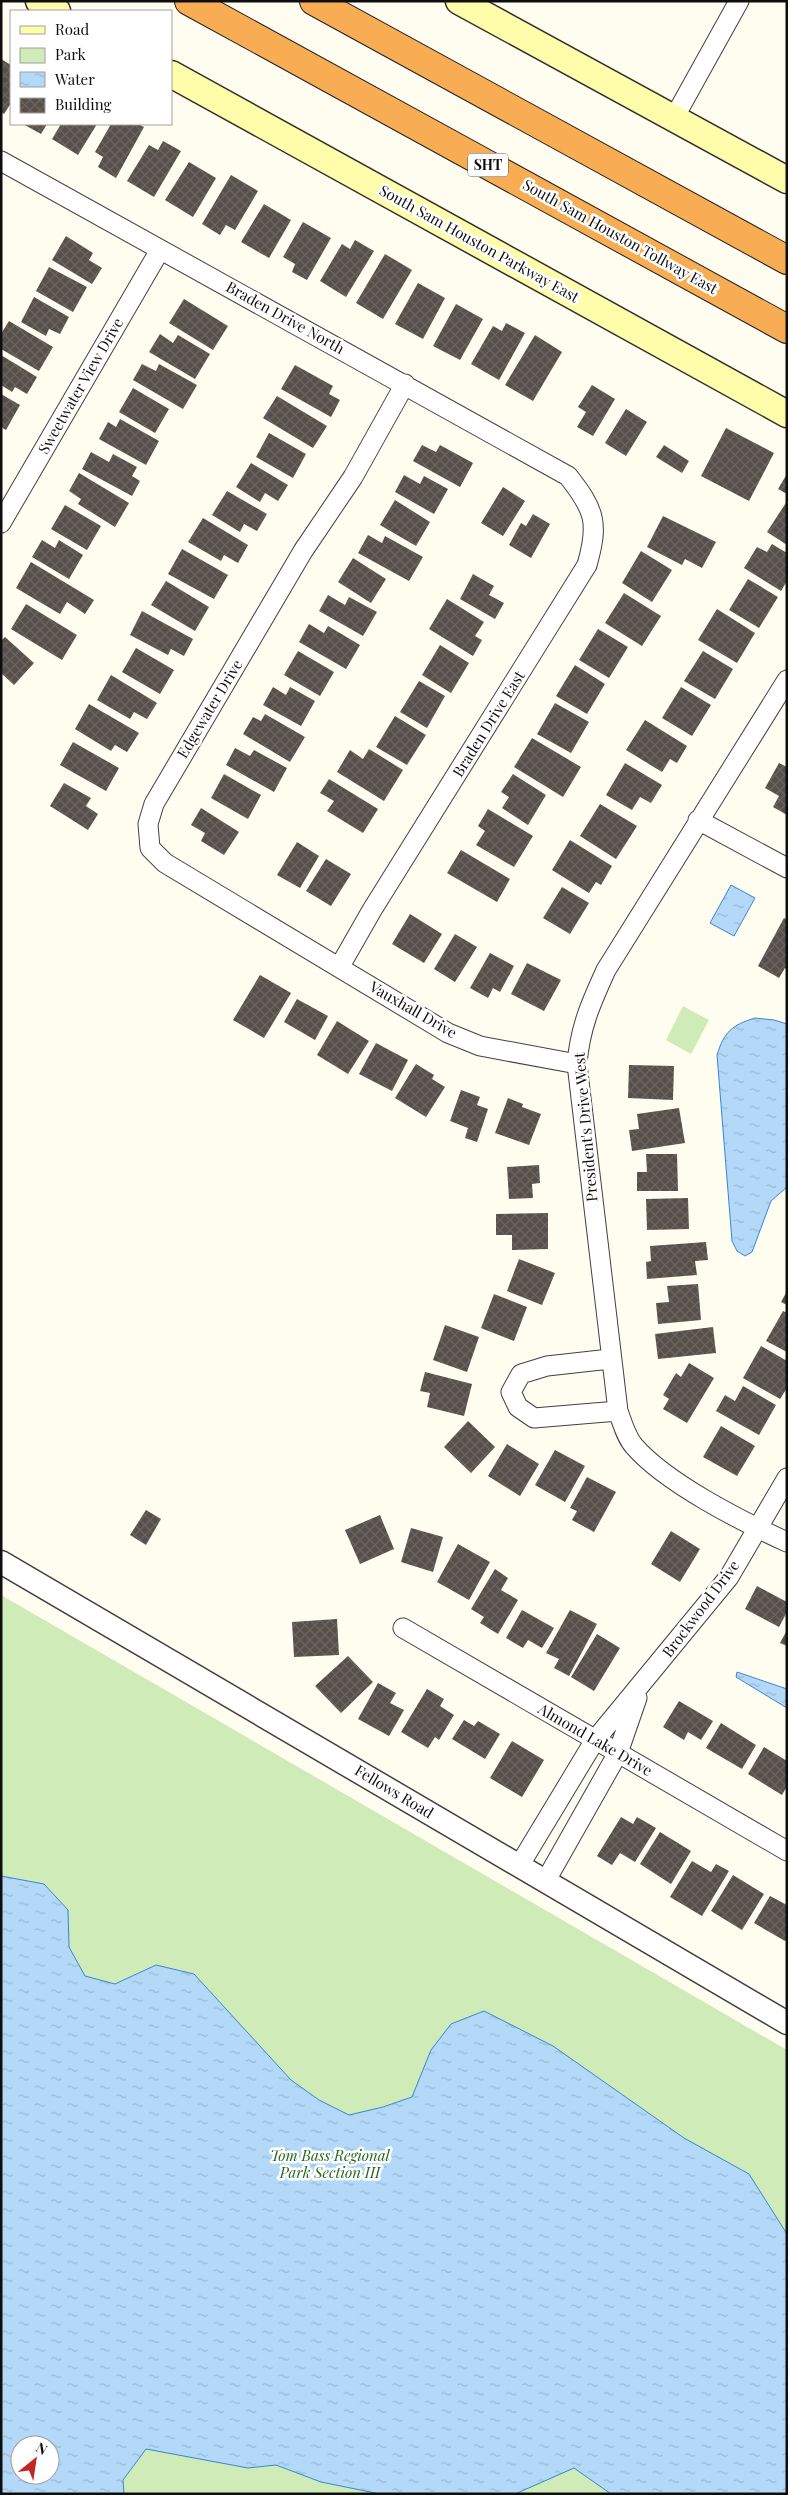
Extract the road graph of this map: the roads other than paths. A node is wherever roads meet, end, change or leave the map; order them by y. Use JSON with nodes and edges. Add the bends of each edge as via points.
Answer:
{"nodes":[{"id":1,"x":39,"y":1,"type":"edge"},
{"id":2,"x":189,"y":1,"type":"edge"},
{"id":3,"x":314,"y":1,"type":"edge"},
{"id":4,"x":459,"y":1,"type":"edge"},
{"id":5,"x":739,"y":1,"type":"edge"},
{"id":6,"x":55,"y":10,"type":"edge"},
{"id":7,"x":172,"y":75,"type":"edge"},
{"id":8,"x":674,"y":118,"type":"junction"},
{"id":9,"x":1,"y":162,"type":"edge"},
{"id":10,"x":787,"y":180,"type":"edge"},
{"id":11,"x":160,"y":250,"type":"junction"},
{"id":12,"x":787,"y":260,"type":"edge"},
{"id":13,"x":787,"y":329,"type":"edge"},
{"id":14,"x":405,"y":384,"type":"junction"},
{"id":15,"x":787,"y":414,"type":"edge"},
{"id":16,"x":568,"y":476,"type":"joint"},
{"id":17,"x":1,"y":523,"type":"edge"},
{"id":18,"x":787,"y":680,"type":"edge"},
{"id":19,"x":698,"y":820,"type":"junction"},
{"id":20,"x":787,"y":868,"type":"edge"},
{"id":21,"x":340,"y":966,"type":"junction"},
{"id":22,"x":577,"y":1064,"type":"junction"},
{"id":23,"x":610,"y":1359,"type":"junction"},
{"id":24,"x":618,"y":1411,"type":"junction"},
{"id":25,"x":787,"y":1478,"type":"edge"},
{"id":26,"x":758,"y":1528,"type":"junction"},
{"id":27,"x":787,"y":1542,"type":"edge"},
{"id":28,"x":1,"y":1562,"type":"edge"},
{"id":29,"x":403,"y":1628,"type":"dead end"},
{"id":30,"x":641,"y":1687,"type":"junction"},
{"id":31,"x":596,"y":1740,"type":"junction"},
{"id":32,"x":618,"y":1753,"type":"junction"},
{"id":33,"x":787,"y":1851,"type":"edge"},
{"id":34,"x":519,"y":1866,"type":"junction"},
{"id":35,"x":545,"y":1882,"type":"junction"},
{"id":36,"x":787,"y":2023,"type":"edge"}],
"edges":[{"from":1,"to":6,"type":"main road"},
{"from":2,"to":13,"type":"highway","name":"South Sam Houston Tollway East","number":"SHT"},
{"from":3,"to":12,"type":"highway"},
{"from":4,"to":8,"type":"main road"},
{"from":5,"to":8,"type":"street"},
{"from":7,"to":15,"type":"main road","name":"South Sam Houston Parkway East"},
{"from":8,"to":10,"type":"main road"},
{"from":9,"to":11,"type":"street","name":"Braden Drive North"},
{"from":11,"to":14,"type":"street","name":"Braden Drive North"},
{"from":11,"to":17,"type":"street","name":"Sweetwater View Drive"},
{"from":14,"to":16,"type":"street","name":"Braden Drive North"},
{"from":14,"to":21,"type":"street","name":"Edgewater Drive","via":[[353,477],[303,551],[154,804],[148,824],[150,848],[165,863]]},
{"from":16,"to":21,"type":"street","name":"Braden Drive East","via":[[593,515],[595,540],[588,566]]},
{"from":18,"to":19,"type":"street","name":"President's Drive West"},
{"from":19,"to":20,"type":"street"},
{"from":19,"to":22,"type":"street","name":"President's Drive West","via":[[606,970],[585,1014]]},
{"from":21,"to":22,"type":"street","name":"Vauxhall Drive","via":[[448,1033],[480,1046]]},
{"from":22,"to":23,"type":"street","name":"President's Drive West"},
{"from":23,"to":24,"type":"street","name":"President's Drive West"},
{"from":23,"to":24,"type":"street","via":[[548,1366],[521,1374],[511,1392],[518,1406],[534,1418]]},
{"from":24,"to":26,"type":"street","name":"President's Drive West","via":[[632,1444],[655,1467]]},
{"from":25,"to":26,"type":"street","name":"Brockwood Drive"},
{"from":26,"to":27,"type":"street","name":"President's Drive West"},
{"from":26,"to":30,"type":"street","name":"Brockwood Drive","via":[[729,1577]]},
{"from":28,"to":34,"type":"street","name":"Fellows Road"},
{"from":29,"to":31,"type":"street","name":"Almond Lake Drive"},
{"from":30,"to":31,"type":"street","name":"Brockwood Drive"},
{"from":30,"to":32,"type":"street","name":"Brockwood Drive"},
{"from":31,"to":32,"type":"street","name":"Almond Lake Drive"},
{"from":31,"to":34,"type":"street","name":"Brockwood Drive"},
{"from":32,"to":33,"type":"street","name":"Almond Lake Drive"},
{"from":32,"to":35,"type":"street","name":"Brockwood Drive"},
{"from":34,"to":35,"type":"street","name":"Fellows Road"},
{"from":35,"to":36,"type":"street","name":"Fellows Road"}]}
